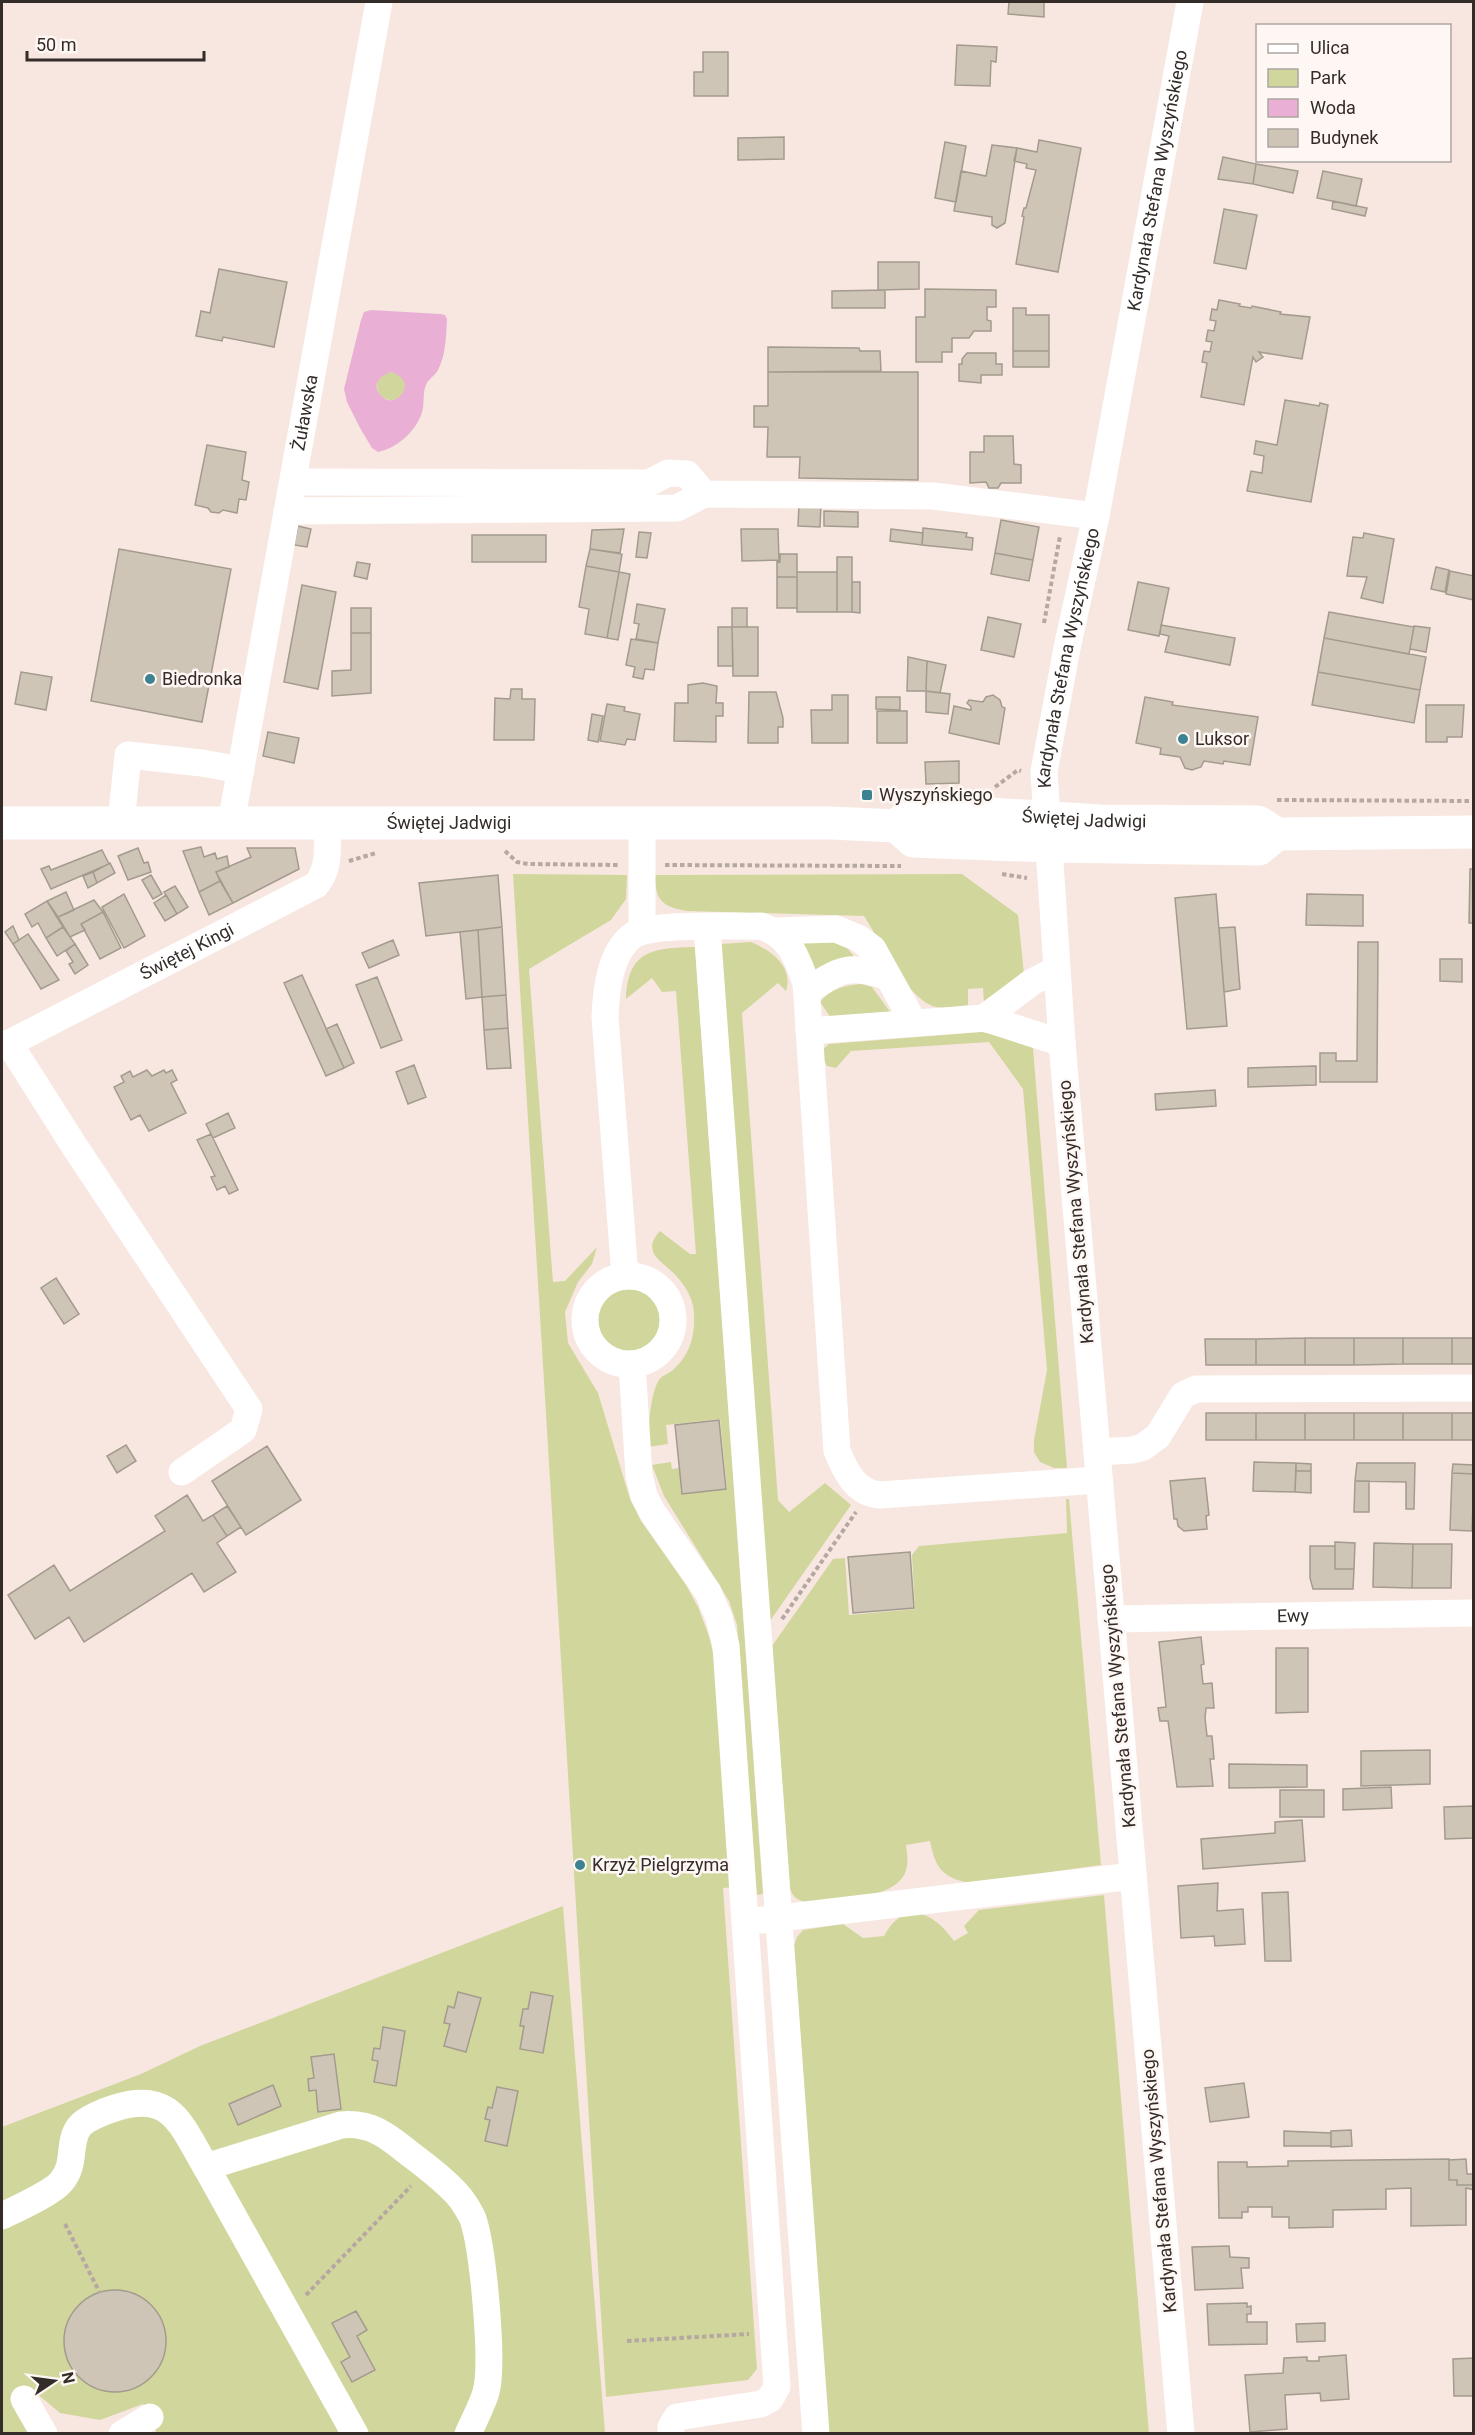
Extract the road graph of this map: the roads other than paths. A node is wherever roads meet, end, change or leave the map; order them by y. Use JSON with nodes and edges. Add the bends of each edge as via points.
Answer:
{"nodes":[{"id":1,"x":379,"y":2,"type":"edge"},
{"id":2,"x":1190,"y":2,"type":"edge"},
{"id":3,"x":292,"y":482,"type":"junction"},
{"id":4,"x":704,"y":494,"type":"junction"},
{"id":5,"x":287,"y":511,"type":"junction"},
{"id":6,"x":1096,"y":516,"type":"junction"},
{"id":7,"x":241,"y":771,"type":"junction"},
{"id":8,"x":2,"y":823,"type":"edge"},
{"id":9,"x":121,"y":823,"type":"junction"},
{"id":10,"x":231,"y":823,"type":"junction"},
{"id":11,"x":327,"y":823,"type":"junction"},
{"id":12,"x":642,"y":824,"type":"junction"},
{"id":13,"x":1047,"y":831,"type":"junction"},
{"id":14,"x":1473,"y":832,"type":"edge"},
{"id":15,"x":707,"y":927,"type":"junction"},
{"id":16,"x":642,"y":931,"type":"junction"},
{"id":17,"x":774,"y":931,"type":"junction"},
{"id":18,"x":1056,"y":970,"type":"junction"},
{"id":19,"x":888,"y":977,"type":"junction"},
{"id":20,"x":807,"y":992,"type":"junction"},
{"id":21,"x":984,"y":1018,"type":"junction"},
{"id":22,"x":914,"y":1023,"type":"junction"},
{"id":23,"x":809,"y":1030,"type":"junction"},
{"id":24,"x":1062,"y":1043,"type":"junction"},
{"id":25,"x":5,"y":1045,"type":"edge"},
{"id":26,"x":625,"y":1276,"type":"junction"},
{"id":27,"x":633,"y":1364,"type":"junction"},
{"id":28,"x":1473,"y":1388,"type":"edge"},
{"id":29,"x":1097,"y":1452,"type":"junction"},
{"id":30,"x":182,"y":1472,"type":"dead end"},
{"id":31,"x":1099,"y":1480,"type":"junction"},
{"id":32,"x":1473,"y":1613,"type":"edge"},
{"id":33,"x":1111,"y":1619,"type":"junction"},
{"id":34,"x":1133,"y":1876,"type":"junction"},
{"id":35,"x":779,"y":1918,"type":"junction"},
{"id":36,"x":746,"y":1922,"type":"junction"},
{"id":37,"x":206,"y":2167,"type":"junction"},
{"id":38,"x":2,"y":2216,"type":"edge"},
{"id":39,"x":24,"y":2398,"type":"dead end"},
{"id":40,"x":150,"y":2417,"type":"dead end"},
{"id":41,"x":44,"y":2433,"type":"edge"},
{"id":42,"x":122,"y":2433,"type":"edge"},
{"id":43,"x":355,"y":2433,"type":"edge"},
{"id":44,"x":468,"y":2433,"type":"edge"},
{"id":45,"x":671,"y":2433,"type":"edge"},
{"id":46,"x":816,"y":2433,"type":"edge"},
{"id":47,"x":1181,"y":2433,"type":"edge"}],
"edges":[{"from":1,"to":3,"type":"street","name":"Żuławska"},
{"from":2,"to":6,"type":"street","name":"Kardynała Stefana Wyszyńskiego"},
{"from":3,"to":4,"type":"street","via":[[649,483],[668,473],[687,474]]},
{"from":3,"to":5,"type":"street","name":"Żuławska"},
{"from":4,"to":5,"type":"street","via":[[676,508]]},
{"from":4,"to":6,"type":"street","via":[[933,496]]},
{"from":5,"to":7,"type":"street","name":"Żuławska"},
{"from":6,"to":13,"type":"street","name":"Kardynała Stefana Wyszyńskiego","via":[[1044,772]]},
{"from":7,"to":9,"type":"street","via":[[128,755]]},
{"from":7,"to":10,"type":"street","name":"Żuławska"},
{"from":8,"to":9,"type":"main road","name":"Świętej Jadwigi"},
{"from":9,"to":10,"type":"main road","name":"Świętej Jadwigi"},
{"from":10,"to":11,"type":"main road","name":"Świętej Jadwigi"},
{"from":11,"to":12,"type":"main road","name":"Świętej Jadwigi"},
{"from":11,"to":25,"type":"street","name":"Świętej Kingi","via":[[327,864],[316,885]]},
{"from":12,"to":13,"type":"main road","name":"Świętej Jadwigi","via":[[896,826],[913,841]]},
{"from":12,"to":16,"type":"street"},
{"from":13,"to":14,"type":"main road","name":"Świętej Jadwigi","via":[[1259,849],[1277,834]]},
{"from":13,"to":18,"type":"street","name":"Kardynała Stefana Wyszyńskiego"},
{"from":15,"to":16,"type":"street"},
{"from":15,"to":17,"type":"street","via":[[761,926]]},
{"from":15,"to":35,"type":"street"},
{"from":16,"to":26,"type":"street","via":[[621,948],[606,986],[605,1017]]},
{"from":17,"to":19,"type":"street","via":[[836,929],[873,949]]},
{"from":17,"to":20,"type":"street","via":[[792,948]]},
{"from":18,"to":21,"type":"street","via":[[1032,982]]},
{"from":18,"to":24,"type":"street","name":"Kardynała Stefana Wyszyńskiego"},
{"from":19,"to":20,"type":"street","via":[[867,969],[853,969],[837,972]]},
{"from":19,"to":22,"type":"street"},
{"from":20,"to":23,"type":"street"},
{"from":21,"to":22,"type":"street"},
{"from":21,"to":24,"type":"street"},
{"from":22,"to":23,"type":"street"},
{"from":23,"to":31,"type":"street","via":[[837,1451],[853,1482],[869,1494],[879,1495]]},
{"from":24,"to":29,"type":"street","name":"Kardynała Stefana Wyszyńskiego"},
{"from":25,"to":30,"type":"street","via":[[249,1409],[243,1430]]},
{"from":26,"to":27,"type":"street","via":[[638,1277],[657,1287],[669,1303],[672,1316],[672,1330],[662,1348],[646,1361]]},
{"from":26,"to":27,"type":"street","via":[[600,1287],[591,1298],[585,1324],[588,1338],[606,1358]]},
{"from":27,"to":36,"type":"street","via":[[639,1475],[644,1496],[708,1592],[726,1646]]},
{"from":28,"to":29,"type":"street","via":[[1196,1389],[1183,1395],[1158,1436],[1143,1447]]},
{"from":29,"to":31,"type":"street","name":"Kardynała Stefana Wyszyńskiego"},
{"from":31,"to":33,"type":"street","name":"Kardynała Stefana Wyszyńskiego"},
{"from":32,"to":33,"type":"street","name":"Ewy"},
{"from":33,"to":34,"type":"street","name":"Kardynała Stefana Wyszyńskiego"},
{"from":34,"to":35,"type":"street"},
{"from":34,"to":47,"type":"street","name":"Kardynała Stefana Wyszyńskiego"},
{"from":35,"to":36,"type":"street"},
{"from":35,"to":46,"type":"street"},
{"from":36,"to":45,"type":"street","via":[[777,2387],[770,2399],[761,2404],[677,2417]]},
{"from":37,"to":38,"type":"street","via":[[166,2108],[150,2102],[131,2103],[80,2125],[74,2137],[70,2171],[59,2185]]},
{"from":37,"to":43,"type":"street"},
{"from":37,"to":44,"type":"street","via":[[355,2124],[388,2136],[463,2201],[472,2219],[481,2263],[490,2363],[486,2391]]},
{"from":39,"to":41,"type":"street"},
{"from":40,"to":42,"type":"street"}]}
